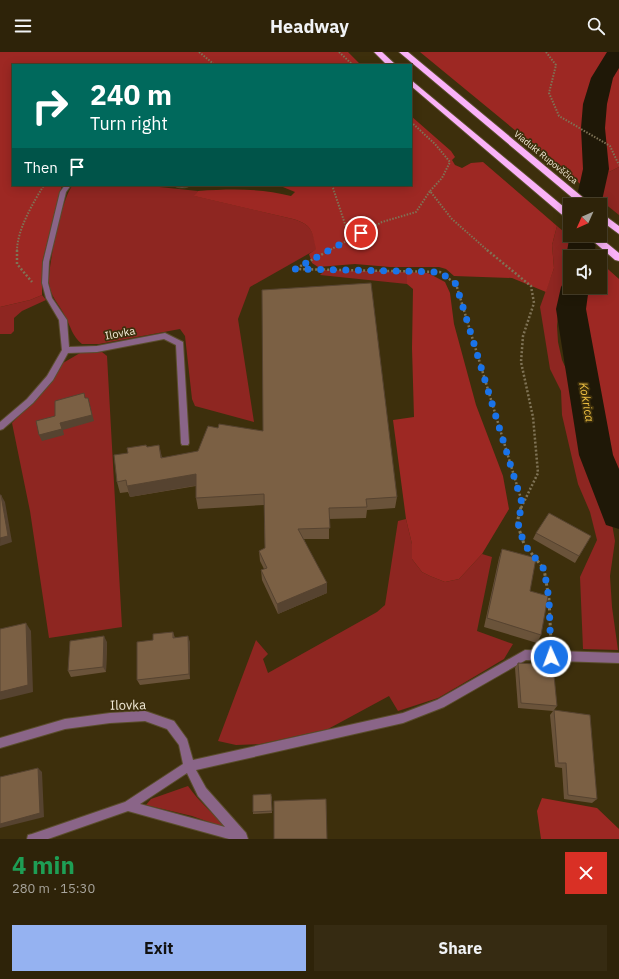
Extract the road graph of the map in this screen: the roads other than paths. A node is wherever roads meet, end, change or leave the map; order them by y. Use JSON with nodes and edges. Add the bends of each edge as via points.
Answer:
{"nodes":[{"id":1,"x":378,"y":52,"type":"edge"},
{"id":2,"x":402,"y":52,"type":"edge"},
{"id":3,"x":391,"y":64,"type":"edge"},
{"id":4,"x":412,"y":83,"type":"edge"},
{"id":5,"x":67,"y":186,"type":"edge"},
{"id":6,"x":578,"y":198,"type":"edge"},
{"id":7,"x":563,"y":211,"type":"edge"},
{"id":8,"x":607,"y":221,"type":"edge"},
{"id":9,"x":619,"y":231,"type":"edge"},
{"id":10,"x":600,"y":242,"type":"edge"},
{"id":11,"x":619,"y":258,"type":"edge"},
{"id":12,"x":66,"y":350,"type":"junction"},
{"id":13,"x":0,"y":427,"type":"edge"},
{"id":14,"x":185,"y":443,"type":"dead end"},
{"id":15,"x":619,"y":658,"type":"edge"},
{"id":16,"x":0,"y":743,"type":"edge"},
{"id":17,"x":188,"y":766,"type":"junction"},
{"id":18,"x":128,"y":806,"type":"junction"},
{"id":19,"x":243,"y":838,"type":"edge"},
{"id":20,"x":32,"y":839,"type":"edge"}],
"edges":[{"from":1,"to":3,"type":"highway"},
{"from":2,"to":6,"type":"highway","name":"Viadukt Rupovščica"},
{"from":4,"to":7,"type":"highway"},
{"from":5,"to":12,"type":"street","via":[[63,192],[46,262],[45,283],[49,298],[63,320]]},
{"from":8,"to":9,"type":"highway"},
{"from":10,"to":11,"type":"highway"},
{"from":12,"to":13,"type":"street","via":[[50,378],[30,401]]},
{"from":12,"to":14,"type":"street","name":"Ilovka","via":[[97,349],[165,336],[180,344]]},
{"from":15,"to":17,"type":"street","via":[[525,655],[440,704],[403,718]]},
{"from":16,"to":17,"type":"street","name":"Ilovka","via":[[65,724],[145,716],[170,725],[183,743]]},
{"from":17,"to":18,"type":"street"},
{"from":17,"to":19,"type":"street","name":"Ilovka","via":[[202,792]]},
{"from":18,"to":19,"type":"street"},
{"from":18,"to":20,"type":"street"}]}
